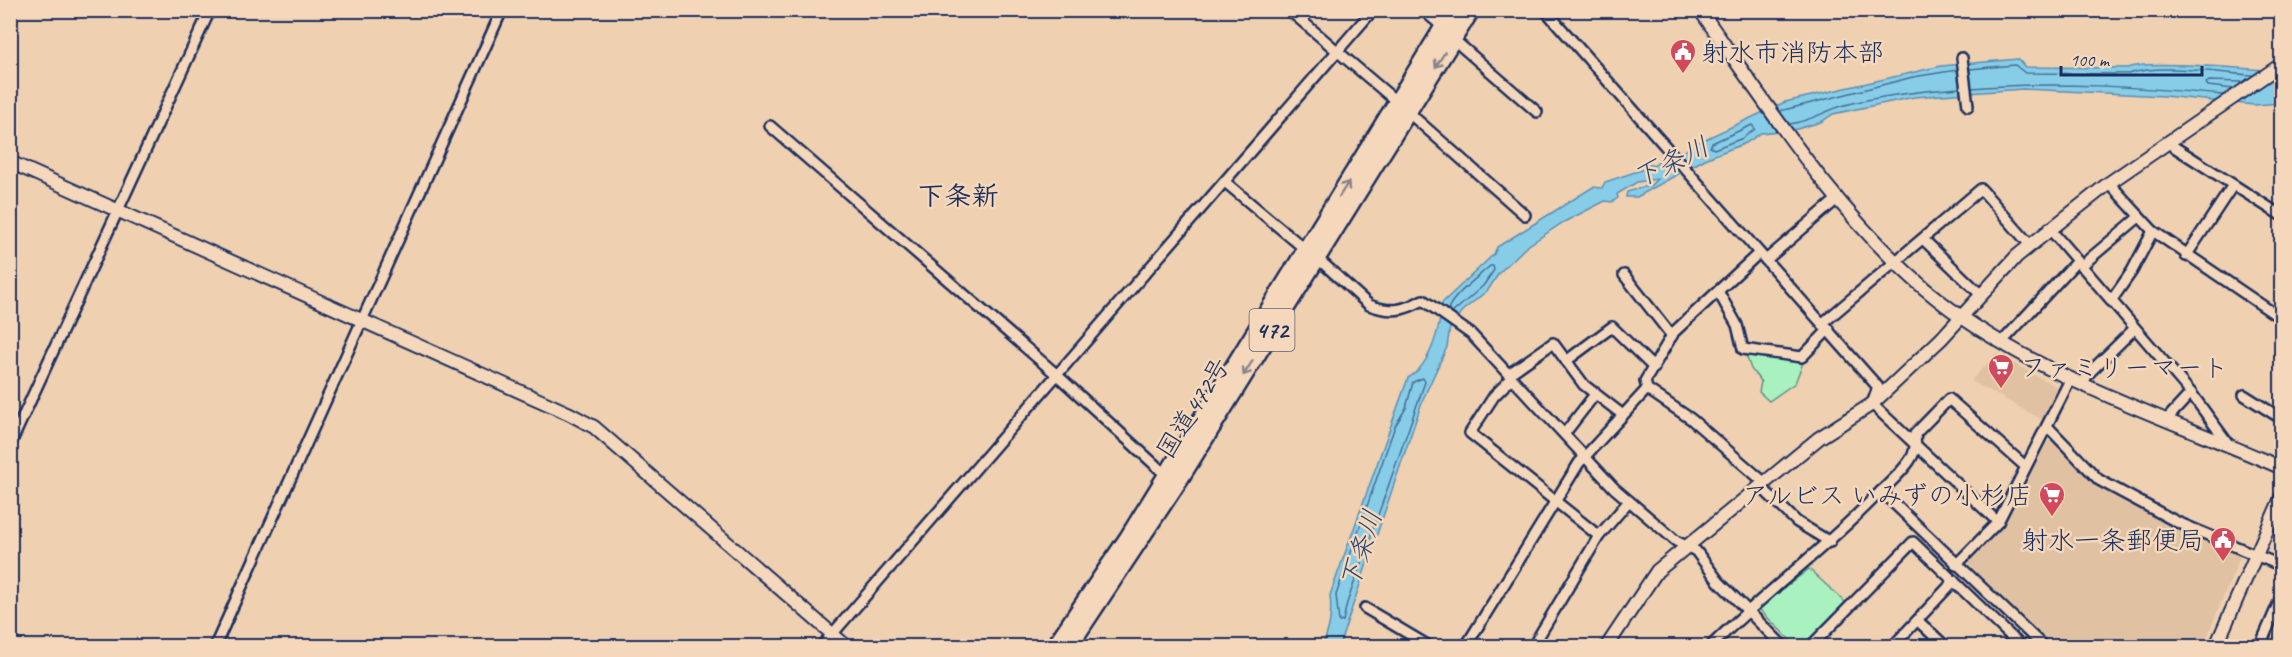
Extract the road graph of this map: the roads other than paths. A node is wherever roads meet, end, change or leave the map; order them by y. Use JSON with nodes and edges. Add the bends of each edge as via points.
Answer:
{"nodes":[{"id":1,"x":210,"y":10,"type":"edge"},
{"id":2,"x":502,"y":10,"type":"edge"},
{"id":3,"x":1289,"y":10,"type":"edge"},
{"id":4,"x":1373,"y":10,"type":"edge"},
{"id":5,"x":1424,"y":10,"type":"edge"},
{"id":6,"x":1454,"y":10,"type":"edge"},
{"id":7,"x":1471,"y":10,"type":"edge"},
{"id":8,"x":1545,"y":10,"type":"edge"},
{"id":9,"x":1700,"y":10,"type":"edge"},
{"id":10,"x":1448,"y":33,"type":"junction"},
{"id":11,"x":1337,"y":52,"type":"junction"},
{"id":12,"x":1962,"y":58,"type":"dead end"},
{"id":13,"x":2282,"y":64,"type":"edge"},
{"id":14,"x":1967,"y":104,"type":"dead end"},
{"id":15,"x":1403,"y":107,"type":"junction"},
{"id":16,"x":1537,"y":112,"type":"dead end"},
{"id":17,"x":770,"y":126,"type":"dead end"},
{"id":18,"x":2168,"y":143,"type":"junction"},
{"id":19,"x":10,"y":162,"type":"edge"},
{"id":20,"x":1225,"y":182,"type":"junction"},
{"id":21,"x":2109,"y":183,"type":"junction"},
{"id":22,"x":2233,"y":185,"type":"junction"},
{"id":23,"x":1836,"y":200,"type":"junction"},
{"id":24,"x":118,"y":210,"type":"junction"},
{"id":25,"x":1525,"y":215,"type":"dead end"},
{"id":26,"x":2282,"y":216,"type":"edge"},
{"id":27,"x":2139,"y":217,"type":"junction"},
{"id":28,"x":2049,"y":228,"type":"junction"},
{"id":29,"x":2153,"y":231,"type":"junction"},
{"id":30,"x":1923,"y":239,"type":"junction"},
{"id":31,"x":2030,"y":245,"type":"junction"},
{"id":32,"x":1311,"y":253,"type":"junction"},
{"id":33,"x":1763,"y":256,"type":"junction"},
{"id":34,"x":2186,"y":256,"type":"junction"},
{"id":35,"x":1895,"y":262,"type":"junction"},
{"id":36,"x":2079,"y":263,"type":"junction"},
{"id":37,"x":1624,"y":275,"type":"dead end"},
{"id":38,"x":1719,"y":293,"type":"junction"},
{"id":39,"x":1980,"y":294,"type":"junction"},
{"id":40,"x":2111,"y":302,"type":"junction"},
{"id":41,"x":1962,"y":315,"type":"junction"},
{"id":42,"x":2282,"y":319,"type":"edge"},
{"id":43,"x":363,"y":321,"type":"junction"},
{"id":44,"x":1826,"y":326,"type":"junction"},
{"id":45,"x":2134,"y":328,"type":"junction"},
{"id":46,"x":1672,"y":336,"type":"junction"},
{"id":47,"x":2002,"y":342,"type":"junction"},
{"id":48,"x":1566,"y":361,"type":"junction"},
{"id":49,"x":1654,"y":368,"type":"junction"},
{"id":50,"x":1056,"y":374,"type":"junction"},
{"id":51,"x":1510,"y":376,"type":"junction"},
{"id":52,"x":2071,"y":378,"type":"junction"},
{"id":53,"x":2083,"y":383,"type":"junction"},
{"id":54,"x":1647,"y":389,"type":"junction"},
{"id":55,"x":1596,"y":393,"type":"junction"},
{"id":56,"x":2191,"y":393,"type":"junction"},
{"id":57,"x":2244,"y":395,"type":"dead end"},
{"id":58,"x":1872,"y":404,"type":"junction"},
{"id":59,"x":1623,"y":415,"type":"junction"},
{"id":60,"x":2167,"y":419,"type":"junction"},
{"id":61,"x":2282,"y":419,"type":"edge"},
{"id":62,"x":2048,"y":426,"type":"junction"},
{"id":63,"x":1565,"y":433,"type":"junction"},
{"id":64,"x":10,"y":445,"type":"edge"},
{"id":65,"x":2229,"y":445,"type":"junction"},
{"id":66,"x":1916,"y":446,"type":"junction"},
{"id":67,"x":1585,"y":458,"type":"junction"},
{"id":68,"x":2025,"y":466,"type":"junction"},
{"id":69,"x":2282,"y":468,"type":"edge"},
{"id":70,"x":1165,"y":474,"type":"junction"},
{"id":71,"x":1763,"y":485,"type":"junction"},
{"id":72,"x":1881,"y":491,"type":"junction"},
{"id":73,"x":2282,"y":496,"type":"edge"},
{"id":74,"x":1629,"y":501,"type":"junction"},
{"id":75,"x":1553,"y":502,"type":"junction"},
{"id":76,"x":1998,"y":522,"type":"junction"},
{"id":77,"x":1599,"y":536,"type":"junction"},
{"id":78,"x":1830,"y":542,"type":"junction"},
{"id":79,"x":1687,"y":546,"type":"junction"},
{"id":80,"x":2255,"y":554,"type":"junction"},
{"id":81,"x":1956,"y":565,"type":"junction"},
{"id":82,"x":2282,"y":566,"type":"edge"},
{"id":83,"x":1954,"y":581,"type":"junction"},
{"id":84,"x":2282,"y":595,"type":"edge"},
{"id":85,"x":1365,"y":608,"type":"dead end"},
{"id":86,"x":1746,"y":611,"type":"junction"},
{"id":87,"x":1918,"y":621,"type":"junction"},
{"id":88,"x":832,"y":635,"type":"junction"},
{"id":89,"x":215,"y":646,"type":"edge"},
{"id":90,"x":822,"y":646,"type":"edge"},
{"id":91,"x":846,"y":646,"type":"edge"},
{"id":92,"x":1055,"y":646,"type":"edge"},
{"id":93,"x":1069,"y":646,"type":"edge"},
{"id":94,"x":1429,"y":646,"type":"edge"},
{"id":95,"x":1466,"y":646,"type":"edge"},
{"id":96,"x":1533,"y":646,"type":"edge"},
{"id":97,"x":1608,"y":646,"type":"edge"},
{"id":98,"x":1711,"y":646,"type":"edge"},
{"id":99,"x":1783,"y":646,"type":"edge"},
{"id":100,"x":1811,"y":646,"type":"edge"},
{"id":101,"x":1893,"y":646,"type":"edge"},
{"id":102,"x":1945,"y":646,"type":"edge"},
{"id":103,"x":2021,"y":646,"type":"edge"},
{"id":104,"x":2043,"y":646,"type":"edge"},
{"id":105,"x":2216,"y":646,"type":"edge"},
{"id":106,"x":2260,"y":646,"type":"edge"}],
"edges":[{"from":1,"to":24,"type":"street"},
{"from":2,"to":43,"type":"street"},
{"from":3,"to":11,"type":"street"},
{"from":4,"to":11,"type":"street"},
{"from":5,"to":10,"type":"street"},
{"from":6,"to":10,"type":"highway","name":"国道472号","number":"472"},
{"from":7,"to":10,"type":"highway","name":"国道472号","number":"472"},
{"from":8,"to":33,"type":"street"},
{"from":9,"to":23,"type":"street"},
{"from":10,"to":15,"type":"highway","name":"国道472号","number":"472"},
{"from":10,"to":16,"type":"street"},
{"from":11,"to":15,"type":"street"},
{"from":11,"to":20,"type":"street"},
{"from":12,"to":14,"type":"street"},
{"from":13,"to":18,"type":"street"},
{"from":15,"to":25,"type":"street"},
{"from":15,"to":32,"type":"highway","name":"国道472号","number":"472"},
{"from":17,"to":50,"type":"street"},
{"from":18,"to":21,"type":"street"},
{"from":18,"to":22,"type":"street"},
{"from":19,"to":24,"type":"street"},
{"from":20,"to":32,"type":"street"},
{"from":20,"to":50,"type":"street"},
{"from":21,"to":27,"type":"street"},
{"from":21,"to":28,"type":"street"},
{"from":22,"to":26,"type":"street"},
{"from":22,"to":34,"type":"street"},
{"from":23,"to":33,"type":"street"},
{"from":23,"to":35,"type":"street"},
{"from":24,"to":43,"type":"street"},
{"from":24,"to":64,"type":"street"},
{"from":27,"to":29,"type":"street"},
{"from":27,"to":36,"type":"street"},
{"from":28,"to":31,"type":"street"},
{"from":28,"to":36,"type":"street"},
{"from":29,"to":34,"type":"street"},
{"from":29,"to":40,"type":"street"},
{"from":30,"to":31,"type":"street","via":[[1981,189]]},
{"from":30,"to":35,"type":"street"},
{"from":30,"to":39,"type":"street"},
{"from":31,"to":39,"type":"street"},
{"from":32,"to":51,"type":"street","via":[[1369,305],[1405,310],[1423,300],[1427,302],[1468,331]]},
{"from":32,"to":70,"type":"highway","name":"国道472号","number":"472"},
{"from":32,"to":93,"type":"highway","name":"国道472号","number":"472","one_way":true,"via":[[1177,483]]},
{"from":33,"to":38,"type":"street"},
{"from":33,"to":44,"type":"street"},
{"from":34,"to":42,"type":"street"},
{"from":35,"to":41,"type":"street"},
{"from":35,"to":44,"type":"street"},
{"from":36,"to":40,"type":"street"},
{"from":36,"to":47,"type":"street"},
{"from":37,"to":46,"type":"street"},
{"from":38,"to":44,"type":"street","via":[[1737,325],[1743,349],[1802,357]]},
{"from":38,"to":46,"type":"street"},
{"from":39,"to":41,"type":"street"},
{"from":40,"to":45,"type":"street"},
{"from":41,"to":47,"type":"street"},
{"from":41,"to":58,"type":"street"},
{"from":43,"to":88,"type":"street","via":[[594,427]]},
{"from":43,"to":89,"type":"street"},
{"from":44,"to":58,"type":"street","via":[[1878,387]]},
{"from":45,"to":53,"type":"street"},
{"from":45,"to":56,"type":"street"},
{"from":46,"to":49,"type":"street"},
{"from":47,"to":52,"type":"street"},
{"from":48,"to":49,"type":"street","via":[[1612,327]]},
{"from":48,"to":51,"type":"street","via":[[1553,343]]},
{"from":48,"to":55,"type":"street","via":[[1584,385]]},
{"from":49,"to":54,"type":"street","via":[[1646,381]]},
{"from":50,"to":70,"type":"street"},
{"from":50,"to":88,"type":"street"},
{"from":51,"to":63,"type":"street"},
{"from":51,"to":75,"type":"street","via":[[1470,432]]},
{"from":52,"to":53,"type":"street"},
{"from":52,"to":62,"type":"street"},
{"from":53,"to":60,"type":"street"},
{"from":54,"to":59,"type":"street"},
{"from":54,"to":71,"type":"street","via":[[1691,419]]},
{"from":55,"to":59,"type":"street"},
{"from":55,"to":63,"type":"street"},
{"from":56,"to":60,"type":"street"},
{"from":56,"to":65,"type":"street"},
{"from":57,"to":61,"type":"street"},
{"from":58,"to":66,"type":"street"},
{"from":58,"to":71,"type":"street","via":[[1819,438]]},
{"from":59,"to":67,"type":"street"},
{"from":60,"to":65,"type":"street"},
{"from":62,"to":68,"type":"street"},
{"from":62,"to":80,"type":"street","via":[[2099,480],[2177,522]]},
{"from":63,"to":67,"type":"street"},
{"from":65,"to":69,"type":"street"},
{"from":66,"to":68,"type":"street","via":[[1915,434],[1949,399]]},
{"from":66,"to":72,"type":"street","via":[[1911,459]]},
{"from":66,"to":76,"type":"street"},
{"from":67,"to":74,"type":"street"},
{"from":67,"to":75,"type":"street"},
{"from":68,"to":76,"type":"street"},
{"from":70,"to":92,"type":"highway","name":"国道472号","number":"472","via":[[1128,538]]},
{"from":71,"to":78,"type":"street","via":[[1797,522]]},
{"from":71,"to":79,"type":"street"},
{"from":72,"to":78,"type":"street"},
{"from":72,"to":81,"type":"street"},
{"from":73,"to":80,"type":"street"},
{"from":74,"to":77,"type":"street"},
{"from":74,"to":79,"type":"street"},
{"from":75,"to":77,"type":"street"},
{"from":75,"to":95,"type":"street"},
{"from":76,"to":81,"type":"street"},
{"from":77,"to":96,"type":"street"},
{"from":78,"to":86,"type":"street"},
{"from":79,"to":86,"type":"street","via":[[1696,551]]},
{"from":79,"to":97,"type":"street","via":[[1651,577]]},
{"from":80,"to":82,"type":"street"},
{"from":80,"to":105,"type":"street"},
{"from":81,"to":104,"type":"street"},
{"from":83,"to":87,"type":"street"},
{"from":83,"to":100,"type":"street","via":[[1913,542]]},
{"from":83,"to":103,"type":"street"},
{"from":84,"to":106,"type":"street"},
{"from":85,"to":94,"type":"street"},
{"from":86,"to":98,"type":"street"},
{"from":86,"to":99,"type":"street"},
{"from":87,"to":101,"type":"street"},
{"from":87,"to":102,"type":"street"},
{"from":88,"to":90,"type":"street"},
{"from":88,"to":91,"type":"street"}]}
